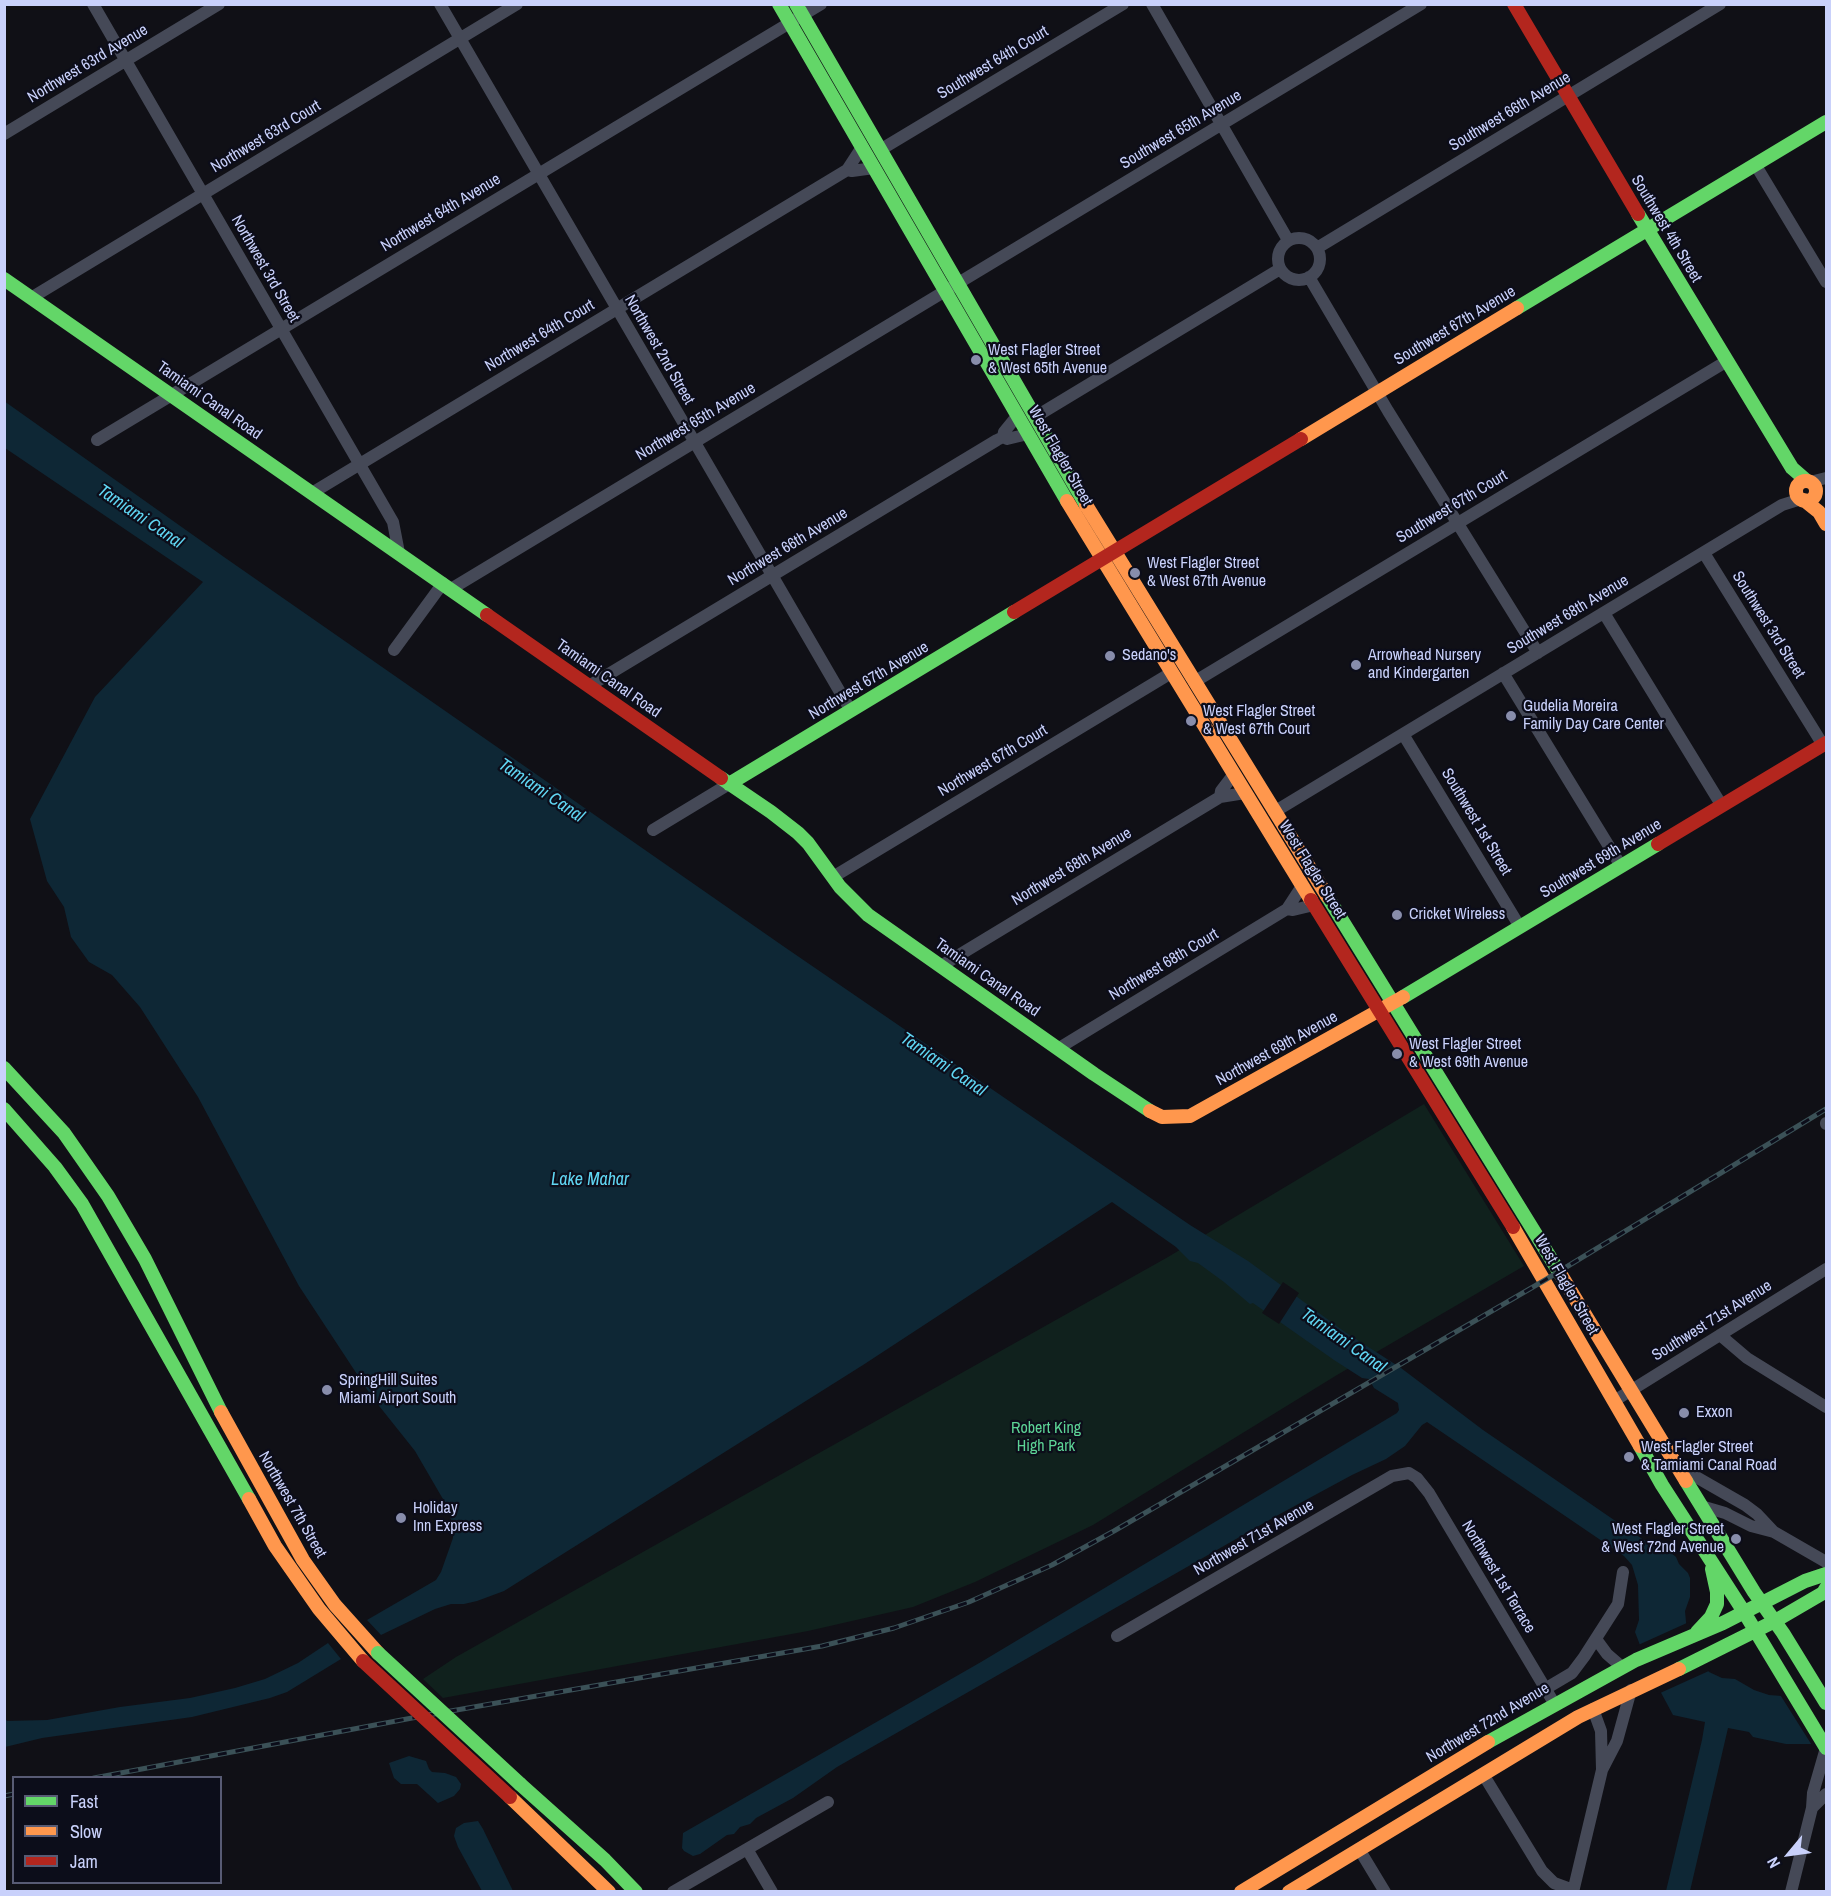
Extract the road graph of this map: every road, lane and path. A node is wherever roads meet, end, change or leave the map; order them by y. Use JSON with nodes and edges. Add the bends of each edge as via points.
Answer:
{"nodes":[{"id":1,"x":93,"y":4,"type":"edge"},
{"id":2,"x":219,"y":4,"type":"edge"},
{"id":3,"x":440,"y":4,"type":"edge"},
{"id":4,"x":517,"y":4,"type":"edge"},
{"id":5,"x":779,"y":4,"type":"edge"},
{"id":6,"x":821,"y":4,"type":"edge"},
{"id":7,"x":1123,"y":4,"type":"edge"},
{"id":8,"x":1152,"y":4,"type":"edge"},
{"id":9,"x":1421,"y":4,"type":"edge"},
{"id":10,"x":1514,"y":4,"type":"edge"},
{"id":11,"x":1720,"y":4,"type":"edge"},
{"id":12,"x":799,"y":10,"type":"edge"},
{"id":13,"x":790,"y":23,"type":"junction"},
{"id":14,"x":460,"y":39,"type":"junction"},
{"id":15,"x":125,"y":61,"type":"junction"},
{"id":16,"x":1568,"y":96,"type":"junction"},
{"id":17,"x":1827,"y":122,"type":"edge"},
{"id":18,"x":1221,"y":125,"type":"junction"},
{"id":19,"x":4,"y":134,"type":"edge"},
{"id":20,"x":862,"y":147,"type":"junction"},
{"id":21,"x":880,"y":150,"type":"junction"},
{"id":22,"x":1755,"y":164,"type":"junction"},
{"id":23,"x":874,"y":168,"type":"junction"},
{"id":24,"x":847,"y":170,"type":"junction"},
{"id":25,"x":539,"y":174,"type":"junction"},
{"id":26,"x":203,"y":194,"type":"junction"},
{"id":27,"x":1647,"y":230,"type":"junction"},
{"id":28,"x":1288,"y":240,"type":"junction"},
{"id":29,"x":1317,"y":248,"type":"junction"},
{"id":30,"x":1280,"y":269,"type":"junction"},
{"id":31,"x":1309,"y":277,"type":"junction"},
{"id":32,"x":4,"y":279,"type":"edge"},
{"id":33,"x":1827,"y":282,"type":"edge"},
{"id":34,"x":957,"y":283,"type":"junction"},
{"id":35,"x":945,"y":291,"type":"junction"},
{"id":36,"x":31,"y":298,"type":"junction"},
{"id":37,"x":617,"y":309,"type":"junction"},
{"id":38,"x":281,"y":329,"type":"junction"},
{"id":39,"x":1726,"y":361,"type":"junction"},
{"id":40,"x":1377,"y":393,"type":"junction"},
{"id":41,"x":171,"y":395,"type":"junction"},
{"id":42,"x":1017,"y":416,"type":"junction"},
{"id":43,"x":1035,"y":417,"type":"junction"},
{"id":44,"x":1028,"y":434,"type":"junction"},
{"id":45,"x":1003,"y":437,"type":"junction"},
{"id":46,"x":97,"y":440,"type":"dead end"},
{"id":47,"x":694,"y":442,"type":"junction"},
{"id":48,"x":360,"y":465,"type":"junction"},
{"id":49,"x":1808,"y":490,"type":"edge"},
{"id":50,"x":312,"y":493,"type":"junction"},
{"id":51,"x":1458,"y":523,"type":"junction"},
{"id":52,"x":1827,"y":524,"type":"edge"},
{"id":53,"x":399,"y":553,"type":"junction"},
{"id":54,"x":1704,"y":553,"type":"junction"},
{"id":55,"x":1108,"y":556,"type":"junction"},
{"id":56,"x":772,"y":576,"type":"junction"},
{"id":57,"x":447,"y":586,"type":"junction"},
{"id":58,"x":1604,"y":613,"type":"junction"},
{"id":59,"x":394,"y":650,"type":"dead end"},
{"id":60,"x":1538,"y":652,"type":"junction"},
{"id":61,"x":1171,"y":673,"type":"junction"},
{"id":62,"x":1503,"y":674,"type":"junction"},
{"id":63,"x":1194,"y":682,"type":"junction"},
{"id":64,"x":589,"y":686,"type":"junction"},
{"id":65,"x":850,"y":711,"type":"junction"},
{"id":66,"x":1403,"y":734,"type":"junction"},
{"id":67,"x":1825,"y":744,"type":"edge"},
{"id":68,"x":1233,"y":774,"type":"junction"},
{"id":69,"x":729,"y":784,"type":"junction"},
{"id":70,"x":1245,"y":793,"type":"junction"},
{"id":71,"x":1220,"y":797,"type":"junction"},
{"id":72,"x":1722,"y":806,"type":"junction"},
{"id":73,"x":1274,"y":812,"type":"junction"},
{"id":74,"x":653,"y":830,"type":"dead end"},
{"id":75,"x":1621,"y":866,"type":"junction"},
{"id":76,"x":833,"y":877,"type":"junction"},
{"id":77,"x":1302,"y":886,"type":"junction"},
{"id":78,"x":1314,"y":905,"type":"junction"},
{"id":79,"x":1287,"y":909,"type":"junction"},
{"id":80,"x":1520,"y":927,"type":"junction"},
{"id":81,"x":940,"y":966,"type":"junction"},
{"id":82,"x":1386,"y":1007,"type":"junction"},
{"id":83,"x":1059,"y":1048,"type":"junction"},
{"id":84,"x":4,"y":1068,"type":"edge"},
{"id":85,"x":4,"y":1110,"type":"edge"},
{"id":86,"x":1176,"y":1119,"type":"joint"},
{"id":87,"x":1498,"y":1172,"type":"junction"},
{"id":88,"x":1484,"y":1180,"type":"junction"},
{"id":89,"x":1827,"y":1269,"type":"edge"},
{"id":90,"x":1720,"y":1335,"type":"junction"},
{"id":91,"x":1630,"y":1391,"type":"junction"},
{"id":92,"x":1614,"y":1401,"type":"junction"},
{"id":93,"x":1827,"y":1407,"type":"edge"},
{"id":94,"x":1676,"y":1465,"type":"junction"},
{"id":95,"x":1409,"y":1473,"type":"joint"},
{"id":96,"x":1701,"y":1506,"type":"junction"},
{"id":97,"x":1774,"y":1532,"type":"junction"},
{"id":98,"x":1709,"y":1558,"type":"junction"},
{"id":99,"x":1827,"y":1562,"type":"edge"},
{"id":100,"x":1623,"y":1572,"type":"dead end"},
{"id":101,"x":1827,"y":1574,"type":"edge"},
{"id":102,"x":1827,"y":1588,"type":"edge"},
{"id":103,"x":1762,"y":1603,"type":"junction"},
{"id":104,"x":1744,"y":1612,"type":"junction"},
{"id":105,"x":1775,"y":1621,"type":"junction"},
{"id":106,"x":1755,"y":1631,"type":"junction"},
{"id":107,"x":1696,"y":1633,"type":"junction"},
{"id":108,"x":1117,"y":1636,"type":"dead end"},
{"id":109,"x":1596,"y":1639,"type":"junction"},
{"id":110,"x":1622,"y":1667,"type":"junction"},
{"id":111,"x":1545,"y":1689,"type":"junction"},
{"id":112,"x":1631,"y":1690,"type":"junction"},
{"id":113,"x":1554,"y":1703,"type":"junction"},
{"id":114,"x":1827,"y":1703,"type":"edge"},
{"id":115,"x":1593,"y":1709,"type":"junction"},
{"id":116,"x":1566,"y":1724,"type":"junction"},
{"id":117,"x":1826,"y":1748,"type":"edge"},
{"id":118,"x":1470,"y":1752,"type":"junction"},
{"id":119,"x":1602,"y":1770,"type":"junction"},
{"id":120,"x":1483,"y":1774,"type":"junction"},
{"id":121,"x":1827,"y":1794,"type":"edge"},
{"id":122,"x":828,"y":1802,"type":"dead end"},
{"id":123,"x":1812,"y":1808,"type":"junction"},
{"id":124,"x":1346,"y":1828,"type":"junction"},
{"id":125,"x":747,"y":1849,"type":"junction"},
{"id":126,"x":1359,"y":1849,"type":"junction"},
{"id":127,"x":1573,"y":1891,"type":"edge"},
{"id":128,"x":609,"y":1892,"type":"edge"},
{"id":129,"x":636,"y":1892,"type":"edge"},
{"id":130,"x":674,"y":1892,"type":"edge"},
{"id":131,"x":772,"y":1892,"type":"edge"},
{"id":132,"x":1241,"y":1892,"type":"edge"},
{"id":133,"x":1289,"y":1892,"type":"edge"},
{"id":134,"x":1385,"y":1892,"type":"edge"},
{"id":135,"x":1791,"y":1892,"type":"edge"}],
"edges":[{"from":1,"to":15,"type":"street","name":"Northwest 3rd Street"},
{"from":2,"to":15,"type":"street","name":"Northwest 63rd Avenue"},
{"from":3,"to":14,"type":"street","name":"Northwest 2nd Street"},
{"from":4,"to":14,"type":"street","name":"Northwest 63rd Court"},
{"from":5,"to":13,"type":"main road","name":"West Flagler Street"},
{"from":6,"to":12,"type":"street","name":"Northwest 64th Avenue"},
{"from":7,"to":21,"type":"street","name":"Southwest 64th Court"},
{"from":8,"to":18,"type":"street"},
{"from":9,"to":18,"type":"street","name":"Southwest 65th Avenue"},
{"from":10,"to":16,"type":"main road","name":"Southwest 4th Street"},
{"from":11,"to":16,"type":"street","name":"Southwest 66th Avenue"},
{"from":12,"to":13,"type":"street","name":"Northwest 64th Avenue"},
{"from":12,"to":21,"type":"main road","name":"West Flagler Street"},
{"from":13,"to":20,"type":"main road","name":"West Flagler Street"},
{"from":13,"to":25,"type":"street","name":"Northwest 64th Avenue"},
{"from":14,"to":25,"type":"street","name":"Northwest 2nd Street"},
{"from":14,"to":26,"type":"street","name":"Northwest 63rd Court"},
{"from":15,"to":19,"type":"street","name":"Northwest 63rd Avenue"},
{"from":15,"to":26,"type":"street","name":"Northwest 3rd Street"},
{"from":16,"to":27,"type":"main road","name":"Southwest 4th Street"},
{"from":16,"to":29,"type":"street","name":"Southwest 66th Avenue"},
{"from":17,"to":22,"type":"main road","name":"Southwest 67th Avenue"},
{"from":18,"to":28,"type":"street"},
{"from":18,"to":34,"type":"street","name":"Southwest 65th Avenue"},
{"from":20,"to":23,"type":"main road","name":"West Flagler Street"},
{"from":20,"to":24,"type":"street","name":"Northwest 64th Court"},
{"from":21,"to":34,"type":"main road","name":"West Flagler Street"},
{"from":22,"to":27,"type":"main road","name":"Southwest 67th Avenue"},
{"from":22,"to":33,"type":"street"},
{"from":23,"to":24,"type":"street","name":"Northwest 64th Court"},
{"from":23,"to":35,"type":"main road","name":"West Flagler Street"},
{"from":24,"to":37,"type":"street","name":"Northwest 64th Court"},
{"from":25,"to":37,"type":"street","name":"Northwest 2nd Street"},
{"from":25,"to":38,"type":"street","name":"Northwest 64th Avenue"},
{"from":26,"to":36,"type":"street","name":"Northwest 63rd Court"},
{"from":26,"to":38,"type":"street","name":"Northwest 3rd Street"},
{"from":27,"to":39,"type":"main road","name":"Southwest 4th Street"},
{"from":27,"to":40,"type":"main road","name":"Southwest 67th Avenue"},
{"from":28,"to":29,"type":"street","via":[[1304,238]]},
{"from":28,"to":30,"type":"street","via":[[1278,254]]},
{"from":29,"to":31,"type":"street","via":[[1318,267]]},
{"from":30,"to":31,"type":"street","via":[[1293,279]]},
{"from":30,"to":43,"type":"street"},
{"from":31,"to":40,"type":"street"},
{"from":32,"to":36,"type":"main road","name":"Tamiami Canal Road"},
{"from":34,"to":35,"type":"street","name":"Northwest 65th Avenue"},
{"from":34,"to":43,"type":"main road","name":"West Flagler Street"},
{"from":35,"to":42,"type":"main road","name":"West Flagler Street"},
{"from":35,"to":47,"type":"street","name":"Northwest 65th Avenue"},
{"from":36,"to":41,"type":"main road","name":"Tamiami Canal Road"},
{"from":37,"to":47,"type":"street","name":"Northwest 2nd Street"},
{"from":37,"to":48,"type":"street","name":"Northwest 64th Court"},
{"from":38,"to":41,"type":"street","name":"Northwest 64th Avenue"},
{"from":38,"to":48,"type":"street","name":"Northwest 3rd Street"},
{"from":39,"to":49,"type":"main road","name":"Southwest 4th Street"},
{"from":39,"to":51,"type":"street","name":"Southwest 67th Court"},
{"from":40,"to":51,"type":"street"},
{"from":40,"to":55,"type":"main road","name":"Southwest 67th Avenue"},
{"from":41,"to":46,"type":"street","name":"Northwest 64th Avenue"},
{"from":41,"to":50,"type":"main road","name":"Tamiami Canal Road"},
{"from":42,"to":44,"type":"main road","name":"West Flagler Street"},
{"from":42,"to":45,"type":"street","name":"Northwest 66th Avenue"},
{"from":43,"to":55,"type":"main road","name":"West Flagler Street"},
{"from":44,"to":45,"type":"street","name":"Northwest 66th Avenue"},
{"from":44,"to":55,"type":"main road","name":"West Flagler Street"},
{"from":45,"to":56,"type":"street","name":"Northwest 66th Avenue"},
{"from":47,"to":56,"type":"street","name":"Northwest 2nd Street"},
{"from":47,"to":57,"type":"street","name":"Northwest 65th Avenue"},
{"from":48,"to":50,"type":"street","name":"Northwest 64th Court"},
{"from":48,"to":53,"type":"street","name":"Northwest 3rd Street","via":[[393,522]]},
{"from":49,"to":52,"type":"main road","name":"Southwest 4th Street"},
{"from":49,"to":54,"type":"street","name":"Southwest 68th Avenue"},
{"from":50,"to":53,"type":"main road","name":"Tamiami Canal Road"},
{"from":51,"to":60,"type":"street"},
{"from":51,"to":63,"type":"street","name":"Southwest 67th Court"},
{"from":53,"to":57,"type":"main road","name":"Tamiami Canal Road"},
{"from":54,"to":58,"type":"street","name":"Southwest 68th Avenue"},
{"from":54,"to":67,"type":"street","name":"Southwest 3rd Street"},
{"from":55,"to":61,"type":"main road","name":"West Flagler Street"},
{"from":55,"to":63,"type":"main road","name":"West Flagler Street"},
{"from":55,"to":65,"type":"main road","name":"Northwest 67th Avenue"},
{"from":56,"to":64,"type":"street","name":"Northwest 66th Avenue"},
{"from":56,"to":65,"type":"street","name":"Northwest 2nd Street"},
{"from":57,"to":59,"type":"street","name":"Northwest 65th Avenue"},
{"from":57,"to":64,"type":"main road","name":"Tamiami Canal Road"},
{"from":58,"to":60,"type":"street","name":"Southwest 68th Avenue"},
{"from":58,"to":72,"type":"street"},
{"from":60,"to":62,"type":"street","name":"Southwest 68th Avenue"},
{"from":61,"to":68,"type":"main road","name":"West Flagler Street"},
{"from":61,"to":76,"type":"street","name":"Northwest 67th Court"},
{"from":62,"to":66,"type":"street","name":"Southwest 68th Avenue"},
{"from":62,"to":75,"type":"street"},
{"from":63,"to":73,"type":"main road","name":"West Flagler Street"},
{"from":64,"to":69,"type":"main road","name":"Tamiami Canal Road"},
{"from":65,"to":69,"type":"main road","name":"Northwest 67th Avenue"},
{"from":66,"to":73,"type":"street","name":"Southwest 68th Avenue"},
{"from":66,"to":80,"type":"street","name":"Southwest 1st Street"},
{"from":67,"to":72,"type":"main road","name":"Southwest 69th Avenue"},
{"from":68,"to":70,"type":"main road","name":"West Flagler Street"},
{"from":68,"to":71,"type":"street","name":"Northwest 68th Avenue"},
{"from":69,"to":74,"type":"street","name":"Northwest 67th Avenue"},
{"from":69,"to":76,"type":"main road","name":"Tamiami Canal Road","via":[[798,832]]},
{"from":70,"to":71,"type":"street","name":"Northwest 68th Avenue"},
{"from":70,"to":77,"type":"main road","name":"West Flagler Street"},
{"from":71,"to":81,"type":"street","name":"Northwest 68th Avenue"},
{"from":72,"to":75,"type":"main road","name":"Southwest 69th Avenue"},
{"from":73,"to":82,"type":"main road","name":"West Flagler Street"},
{"from":75,"to":80,"type":"main road","name":"Southwest 69th Avenue"},
{"from":76,"to":81,"type":"main road","name":"Tamiami Canal Road","via":[[868,915]]},
{"from":77,"to":78,"type":"main road","name":"West Flagler Street"},
{"from":77,"to":79,"type":"street","name":"Northwest 68th Court"},
{"from":78,"to":79,"type":"street","name":"Northwest 68th Court"},
{"from":78,"to":82,"type":"main road","name":"West Flagler Street"},
{"from":79,"to":83,"type":"street","name":"Northwest 68th Court"},
{"from":80,"to":82,"type":"main road","name":"Southwest 69th Avenue"},
{"from":81,"to":83,"type":"main road","name":"Tamiami Canal Road"},
{"from":82,"to":86,"type":"main road","name":"Northwest 69th Avenue","via":[[1206,1108]]},
{"from":82,"to":87,"type":"main road","name":"West Flagler Street"},
{"from":82,"to":88,"type":"main road","name":"West Flagler Street"},
{"from":83,"to":86,"type":"main road","name":"Tamiami Canal Road","via":[[1148,1110]]},
{"from":84,"to":129,"type":"main road","name":"Northwest 7th Street","bridge":true,"via":[[64,1133],[108,1196],[303,1560],[335,1605],[378,1653]]},
{"from":85,"to":128,"type":"main road","name":"Northwest 7th Street","bridge":true,"via":[[82,1204],[275,1546],[319,1609],[363,1661]]},
{"from":87,"to":88,"type":"main road"},
{"from":87,"to":91,"type":"main road","name":"West Flagler Street"},
{"from":88,"to":92,"type":"main road","name":"West Flagler Street"},
{"from":89,"to":90,"type":"street","name":"Southwest 71st Avenue"},
{"from":90,"to":91,"type":"street","name":"Southwest 71st Avenue"},
{"from":90,"to":93,"type":"street","via":[[1747,1358]]},
{"from":91,"to":92,"type":"street","name":"Southwest 71st Avenue"},
{"from":91,"to":94,"type":"main road","name":"West Flagler Street"},
{"from":92,"to":98,"type":"main road","name":"West Flagler Street"},
{"from":94,"to":96,"type":"main road","name":"West Flagler Street"},
{"from":94,"to":97,"type":"street","via":[[1745,1505]]},
{"from":95,"to":108,"type":"street","name":"Northwest 71st Avenue","via":[[1392,1476]]},
{"from":95,"to":111,"type":"street","name":"Northwest 1st Terrace","via":[[1429,1493]]},
{"from":96,"to":97,"type":"street"},
{"from":96,"to":103,"type":"main road","name":"West Flagler Street"},
{"from":97,"to":99,"type":"street"},
{"from":98,"to":104,"type":"main road","name":"West Flagler Street"},
{"from":98,"to":107,"type":"main road","via":[[1718,1601],[1711,1617]]},
{"from":100,"to":109,"type":"street","via":[[1618,1604]]},
{"from":101,"to":103,"type":"main road","name":"Northwest 72nd Avenue"},
{"from":102,"to":105,"type":"main road"},
{"from":103,"to":104,"type":"main road","name":"Northwest 72nd Avenue"},
{"from":103,"to":105,"type":"main road","name":"West Flagler Street"},
{"from":104,"to":106,"type":"main road","name":"West Flagler Street"},
{"from":104,"to":107,"type":"main road","name":"Northwest 72nd Avenue"},
{"from":105,"to":106,"type":"main road"},
{"from":105,"to":114,"type":"main road","name":"West Flagler Street"},
{"from":106,"to":112,"type":"main road"},
{"from":106,"to":117,"type":"main road","name":"West Flagler Street"},
{"from":107,"to":110,"type":"main road","name":"Northwest 72nd Avenue"},
{"from":109,"to":110,"type":"street"},
{"from":109,"to":111,"type":"street","via":[[1572,1673]]},
{"from":110,"to":113,"type":"main road","name":"Northwest 72nd Avenue"},
{"from":111,"to":113,"type":"street","name":"Northwest 1st Terrace"},
{"from":112,"to":115,"type":"main road"},
{"from":112,"to":119,"type":"street","via":[[1617,1741]]},
{"from":113,"to":116,"type":"main road"},
{"from":113,"to":118,"type":"main road","name":"Northwest 72nd Avenue"},
{"from":115,"to":116,"type":"main road"},
{"from":115,"to":119,"type":"street","via":[[1601,1731]]},
{"from":116,"to":120,"type":"main road"},
{"from":117,"to":123,"type":"street"},
{"from":118,"to":120,"type":"main road"},
{"from":118,"to":124,"type":"main road","name":"Northwest 72nd Avenue"},
{"from":119,"to":127,"type":"street"},
{"from":120,"to":126,"type":"main road"},
{"from":120,"to":127,"type":"street","via":[[1542,1871],[1554,1883]]},
{"from":121,"to":123,"type":"street"},
{"from":122,"to":125,"type":"street"},
{"from":123,"to":135,"type":"street"},
{"from":124,"to":126,"type":"main road"},
{"from":124,"to":132,"type":"main road","name":"Northwest 72nd Avenue"},
{"from":125,"to":130,"type":"street"},
{"from":125,"to":131,"type":"street"},
{"from":126,"to":133,"type":"main road"},
{"from":126,"to":134,"type":"street"}]}
